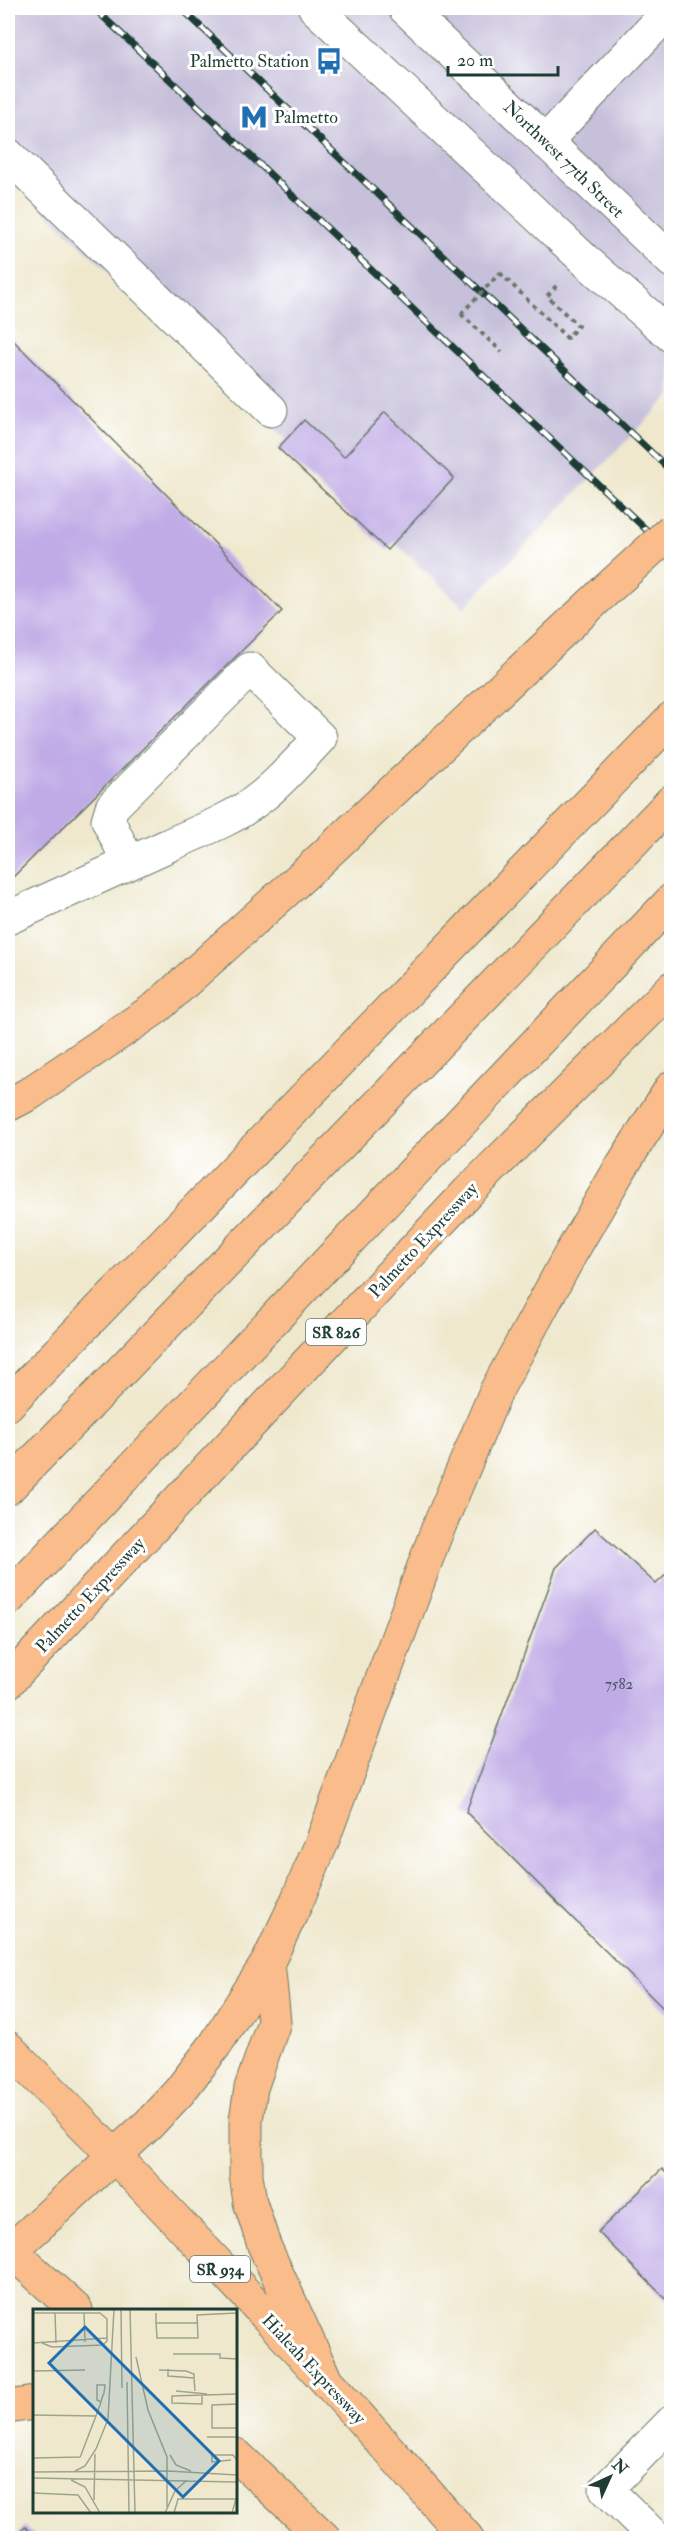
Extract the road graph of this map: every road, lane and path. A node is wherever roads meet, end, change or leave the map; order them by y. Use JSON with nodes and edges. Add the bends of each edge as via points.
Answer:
{"nodes":[{"id":1,"x":315,"y":8,"type":"edge"},
{"id":2,"x":405,"y":8,"type":"edge"},
{"id":3,"x":672,"y":8,"type":"edge"},
{"id":4,"x":545,"y":142,"type":"junction"},
{"id":5,"x":8,"y":155,"type":"edge"},
{"id":6,"x":672,"y":261,"type":"edge"},
{"id":7,"x":561,"y":281,"type":"dead end"},
{"id":8,"x":672,"y":336,"type":"edge"},
{"id":9,"x":502,"y":352,"type":"dead end"},
{"id":10,"x":271,"y":410,"type":"dead end"},
{"id":11,"x":672,"y":530,"type":"edge"},
{"id":12,"x":672,"y":718,"type":"edge"},
{"id":13,"x":672,"y":801,"type":"edge"},
{"id":14,"x":129,"y":863,"type":"junction"},
{"id":15,"x":672,"y":900,"type":"edge"},
{"id":16,"x":8,"y":918,"type":"edge"},
{"id":17,"x":672,"y":988,"type":"edge"},
{"id":18,"x":672,"y":1087,"type":"edge"},
{"id":19,"x":8,"y":1105,"type":"edge"},
{"id":20,"x":8,"y":1404,"type":"edge"},
{"id":21,"x":8,"y":1488,"type":"edge"},
{"id":22,"x":8,"y":1599,"type":"edge"},
{"id":23,"x":8,"y":1682,"type":"edge"},
{"id":24,"x":268,"y":1962,"type":"junction"},
{"id":25,"x":8,"y":2048,"type":"edge"},
{"id":26,"x":114,"y":2155,"type":"junction"},
{"id":27,"x":8,"y":2251,"type":"edge"},
{"id":28,"x":75,"y":2309,"type":"edge"},
{"id":29,"x":327,"y":2382,"type":"junction"},
{"id":30,"x":33,"y":2403,"type":"edge"},
{"id":31,"x":8,"y":2407,"type":"edge"},
{"id":32,"x":672,"y":2422,"type":"edge"},
{"id":33,"x":237,"y":2456,"type":"edge"},
{"id":34,"x":324,"y":2538,"type":"edge"},
{"id":35,"x":467,"y":2538,"type":"edge"},
{"id":36,"x":656,"y":2538,"type":"edge"}],
"edges":[{"from":1,"to":8,"type":"street","via":[[594,269]]},
{"from":2,"to":4,"type":"street","name":"Northwest 77th Street"},
{"from":3,"to":4,"type":"street"},
{"from":4,"to":6,"type":"street","name":"Northwest 77th Street"},
{"from":5,"to":10,"type":"street"},
{"from":7,"to":9,"type":"path","bridge":true,"via":[[547,296],[578,326],[567,338],[500,273],[461,314]]},
{"from":11,"to":19,"type":"main road","bridge":true,"via":[[156,1008]]},
{"from":12,"to":20,"type":"main road"},
{"from":13,"to":21,"type":"main road"},
{"from":14,"to":14,"type":"street","via":[[245,808],[275,785],[320,738],[250,669],[112,807],[108,820]]},
{"from":14,"to":16,"type":"street"},
{"from":15,"to":22,"type":"main road"},
{"from":17,"to":23,"type":"main road","name":"Palmetto Expressway","number":"SR 826","via":[[468,1192]]},
{"from":18,"to":24,"type":"main road","via":[[571,1253],[496,1391],[435,1536],[322,1842]]},
{"from":24,"to":26,"type":"main road","via":[[196,2071]]},
{"from":24,"to":29,"type":"main road","via":[[274,2022],[251,2088],[246,2120],[246,2175],[264,2245]]},
{"from":25,"to":26,"type":"main road","name":"Hialeah Expressway","number":"SR 934"},
{"from":26,"to":27,"type":"main road"},
{"from":26,"to":29,"type":"main road","name":"Hialeah Expressway","number":"SR 934"},
{"from":27,"to":28,"type":"main road"},
{"from":29,"to":35,"type":"main road","name":"Hialeah Expressway","number":"SR 934"},
{"from":30,"to":31,"type":"main road"},
{"from":32,"to":36,"type":"street","via":[[606,2489]]},
{"from":33,"to":34,"type":"main road"}]}
